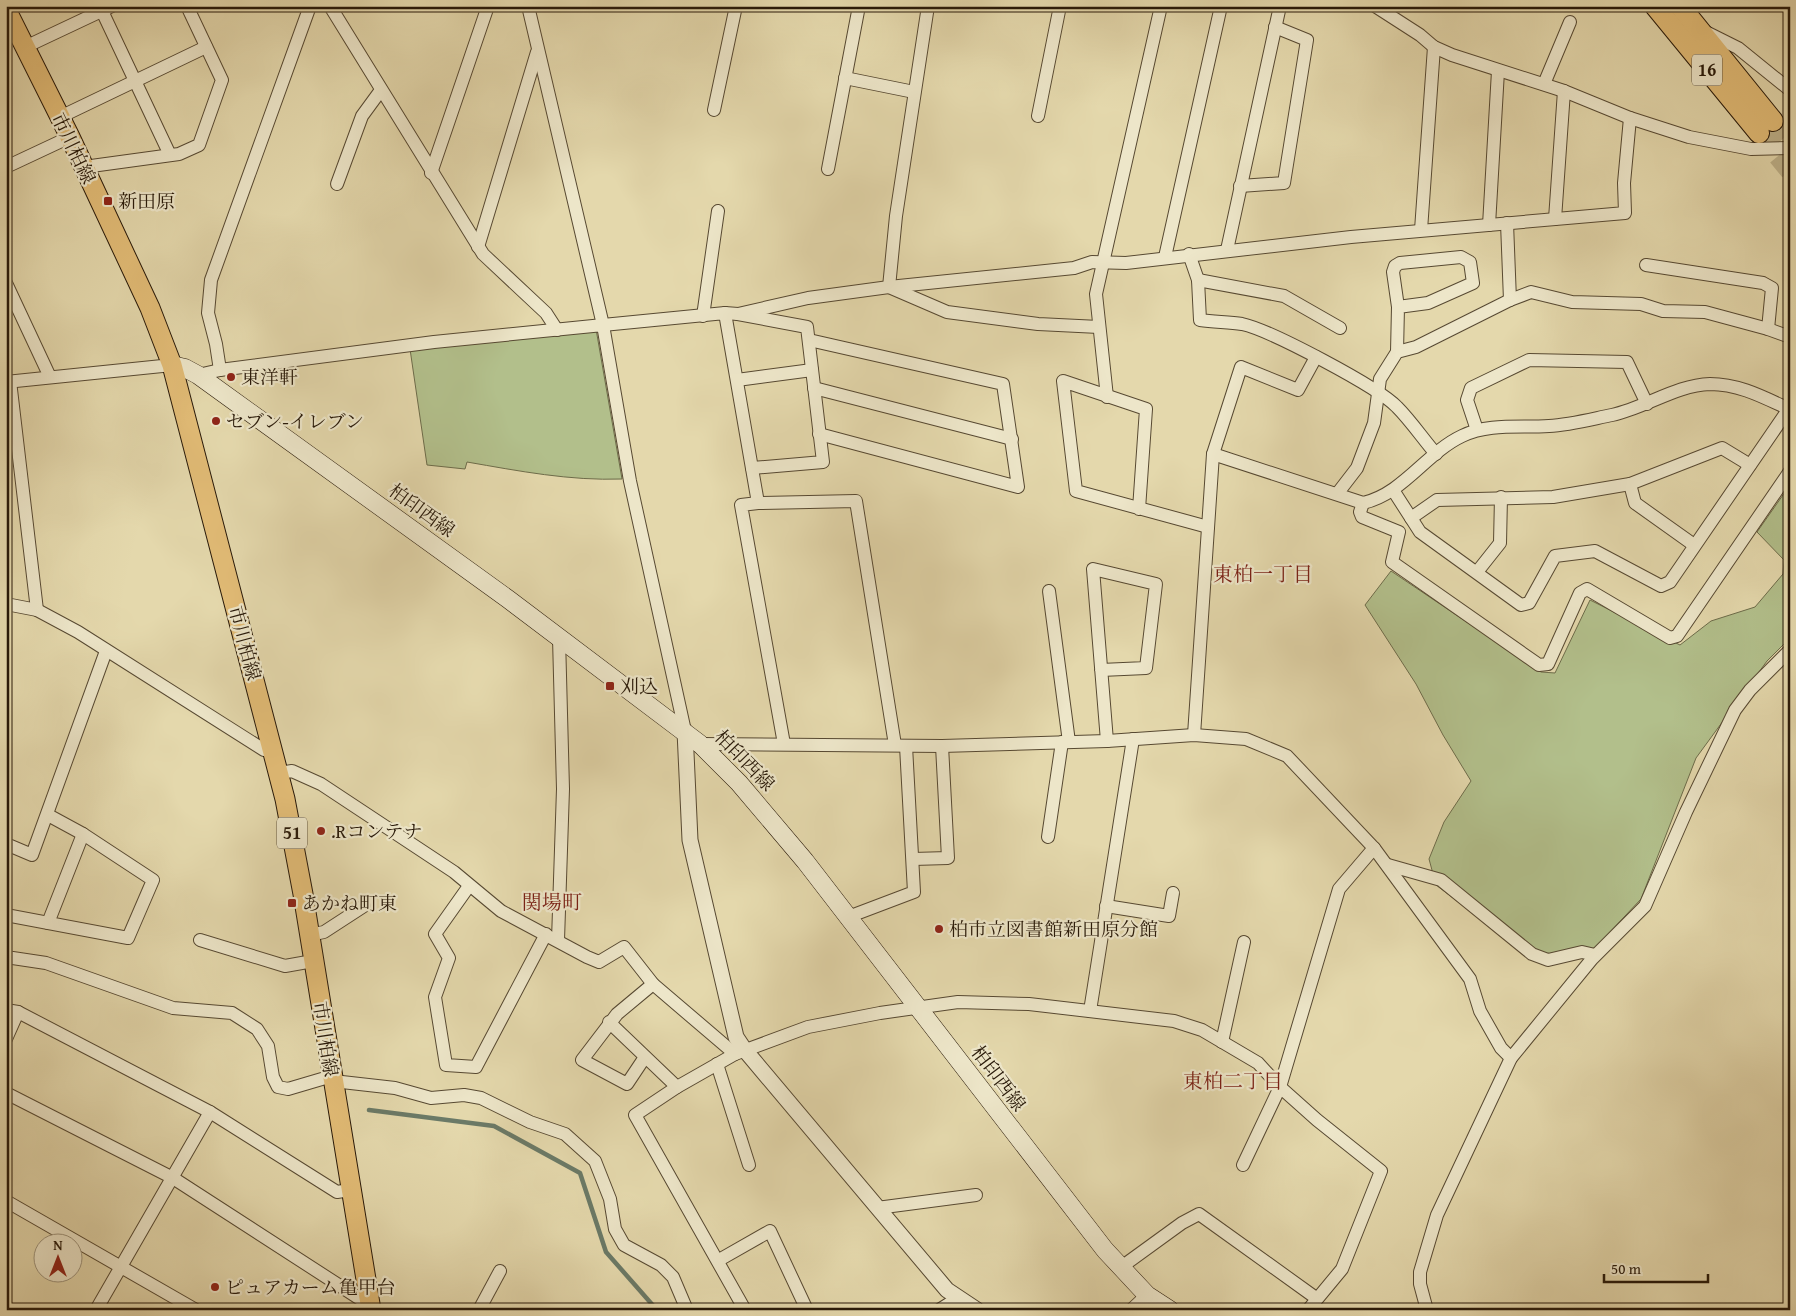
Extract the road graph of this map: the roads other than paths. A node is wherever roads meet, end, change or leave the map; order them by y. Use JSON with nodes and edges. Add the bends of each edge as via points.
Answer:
{"nodes":[{"id":1,"x":187,"y":6,"type":"edge"},
{"id":2,"x":310,"y":6,"type":"edge"},
{"id":3,"x":330,"y":6,"type":"edge"},
{"id":4,"x":488,"y":6,"type":"edge"},
{"id":5,"x":528,"y":6,"type":"edge"},
{"id":6,"x":736,"y":6,"type":"edge"},
{"id":7,"x":859,"y":6,"type":"edge"},
{"id":8,"x":928,"y":6,"type":"edge"},
{"id":9,"x":1060,"y":6,"type":"edge"},
{"id":10,"x":1161,"y":6,"type":"edge"},
{"id":11,"x":1221,"y":6,"type":"edge"},
{"id":12,"x":1280,"y":6,"type":"edge"},
{"id":13,"x":1375,"y":6,"type":"edge"},
{"id":14,"x":1655,"y":6,"type":"edge"},
{"id":15,"x":1680,"y":6,"type":"edge"},
{"id":16,"x":6,"y":9,"type":"edge"},
{"id":17,"x":107,"y":9,"type":"edge"},
{"id":18,"x":1570,"y":22,"type":"dead end"},
{"id":19,"x":1275,"y":27,"type":"junction"},
{"id":20,"x":1698,"y":28,"type":"junction"},
{"id":21,"x":206,"y":46,"type":"junction"},
{"id":22,"x":25,"y":47,"type":"junction"},
{"id":23,"x":1434,"y":47,"type":"junction"},
{"id":24,"x":538,"y":50,"type":"junction"},
{"id":25,"x":1498,"y":71,"type":"junction"},
{"id":26,"x":845,"y":78,"type":"junction"},
{"id":27,"x":134,"y":81,"type":"junction"},
{"id":28,"x":1544,"y":84,"type":"junction"},
{"id":29,"x":381,"y":90,"type":"junction"},
{"id":30,"x":1790,"y":90,"type":"edge"},
{"id":31,"x":1564,"y":91,"type":"junction"},
{"id":32,"x":914,"y":92,"type":"junction"},
{"id":33,"x":714,"y":110,"type":"dead end"},
{"id":34,"x":1038,"y":116,"type":"dead end"},
{"id":35,"x":60,"y":117,"type":"junction"},
{"id":36,"x":1630,"y":118,"type":"junction"},
{"id":37,"x":70,"y":137,"type":"junction"},
{"id":38,"x":1790,"y":148,"type":"edge"},
{"id":39,"x":170,"y":155,"type":"junction"},
{"id":40,"x":6,"y":167,"type":"edge"},
{"id":41,"x":84,"y":167,"type":"junction"},
{"id":42,"x":828,"y":169,"type":"dead end"},
{"id":43,"x":431,"y":173,"type":"junction"},
{"id":44,"x":337,"y":184,"type":"dead end"},
{"id":45,"x":1240,"y":186,"type":"junction"},
{"id":46,"x":718,"y":212,"type":"dead end"},
{"id":47,"x":1555,"y":219,"type":"junction"},
{"id":48,"x":1507,"y":223,"type":"junction"},
{"id":49,"x":1488,"y":225,"type":"junction"},
{"id":50,"x":1421,"y":230,"type":"junction"},
{"id":51,"x":478,"y":247,"type":"junction"},
{"id":52,"x":1226,"y":250,"type":"junction"},
{"id":53,"x":1190,"y":254,"type":"junction"},
{"id":54,"x":1165,"y":257,"type":"junction"},
{"id":55,"x":1102,"y":262,"type":"junction"},
{"id":56,"x":1646,"y":265,"type":"dead end"},
{"id":57,"x":1198,"y":280,"type":"junction"},
{"id":58,"x":6,"y":283,"type":"edge"},
{"id":59,"x":889,"y":287,"type":"junction"},
{"id":60,"x":1510,"y":300,"type":"junction"},
{"id":61,"x":1398,"y":307,"type":"junction"},
{"id":62,"x":731,"y":314,"type":"junction"},
{"id":63,"x":703,"y":316,"type":"junction"},
{"id":64,"x":602,"y":325,"type":"junction"},
{"id":65,"x":1099,"y":327,"type":"junction"},
{"id":66,"x":1340,"y":328,"type":"dead end"},
{"id":67,"x":1768,"y":329,"type":"junction"},
{"id":68,"x":557,"y":330,"type":"junction"},
{"id":69,"x":1790,"y":337,"type":"edge"},
{"id":70,"x":809,"y":340,"type":"junction"},
{"id":71,"x":1397,"y":352,"type":"junction"},
{"id":72,"x":1316,"y":357,"type":"junction"},
{"id":73,"x":172,"y":365,"type":"junction"},
{"id":74,"x":220,"y":370,"type":"junction"},
{"id":75,"x":812,"y":370,"type":"junction"},
{"id":76,"x":198,"y":375,"type":"junction"},
{"id":77,"x":50,"y":377,"type":"junction"},
{"id":78,"x":737,"y":380,"type":"junction"},
{"id":79,"x":8,"y":382,"type":"edge"},
{"id":80,"x":814,"y":388,"type":"junction"},
{"id":81,"x":1379,"y":393,"type":"junction"},
{"id":82,"x":1107,"y":397,"type":"junction"},
{"id":83,"x":1647,"y":404,"type":"junction"},
{"id":84,"x":1789,"y":408,"type":"edge"},
{"id":85,"x":1477,"y":430,"type":"junction"},
{"id":86,"x":819,"y":434,"type":"junction"},
{"id":87,"x":1012,"y":439,"type":"junction"},
{"id":88,"x":1213,"y":454,"type":"junction"},
{"id":89,"x":1436,"y":454,"type":"junction"},
{"id":90,"x":1750,"y":465,"type":"junction"},
{"id":91,"x":752,"y":468,"type":"junction"},
{"id":92,"x":1790,"y":471,"type":"edge"},
{"id":93,"x":1630,"y":484,"type":"junction"},
{"id":94,"x":1393,"y":490,"type":"junction"},
{"id":95,"x":1337,"y":494,"type":"junction"},
{"id":96,"x":1501,"y":497,"type":"junction"},
{"id":97,"x":1363,"y":503,"type":"junction"},
{"id":98,"x":758,"y":504,"type":"junction"},
{"id":99,"x":1139,"y":509,"type":"junction"},
{"id":100,"x":1411,"y":518,"type":"junction"},
{"id":101,"x":1208,"y":527,"type":"junction"},
{"id":102,"x":1694,"y":545,"type":"junction"},
{"id":103,"x":1477,"y":572,"type":"junction"},
{"id":104,"x":1049,"y":590,"type":"dead end"},
{"id":105,"x":6,"y":604,"type":"edge"},
{"id":106,"x":37,"y":610,"type":"junction"},
{"id":107,"x":559,"y":638,"type":"junction"},
{"id":108,"x":1790,"y":650,"type":"edge"},
{"id":109,"x":106,"y":652,"type":"junction"},
{"id":110,"x":1101,"y":670,"type":"junction"},
{"id":111,"x":685,"y":731,"type":"junction"},
{"id":112,"x":1194,"y":735,"type":"junction"},
{"id":113,"x":1133,"y":739,"type":"junction"},
{"id":114,"x":1107,"y":741,"type":"junction"},
{"id":115,"x":1065,"y":742,"type":"junction"},
{"id":116,"x":700,"y":744,"type":"junction"},
{"id":117,"x":784,"y":744,"type":"junction"},
{"id":118,"x":901,"y":746,"type":"junction"},
{"id":119,"x":942,"y":746,"type":"junction"},
{"id":120,"x":273,"y":749,"type":"junction"},
{"id":121,"x":279,"y":773,"type":"junction"},
{"id":122,"x":48,"y":816,"type":"junction"},
{"id":123,"x":83,"y":834,"type":"junction"},
{"id":124,"x":1048,"y":837,"type":"dead end"},
{"id":125,"x":6,"y":844,"type":"edge"},
{"id":126,"x":1374,"y":848,"type":"junction"},
{"id":127,"x":913,"y":859,"type":"junction"},
{"id":128,"x":1388,"y":865,"type":"junction"},
{"id":129,"x":469,"y":886,"type":"junction"},
{"id":130,"x":1173,"y":893,"type":"dead end"},
{"id":131,"x":364,"y":906,"type":"dead end"},
{"id":132,"x":1106,"y":906,"type":"junction"},
{"id":133,"x":6,"y":916,"type":"edge"},
{"id":134,"x":848,"y":917,"type":"junction"},
{"id":135,"x":48,"y":923,"type":"junction"},
{"id":136,"x":546,"y":934,"type":"junction"},
{"id":137,"x":309,"y":935,"type":"junction"},
{"id":138,"x":200,"y":940,"type":"dead end"},
{"id":139,"x":558,"y":940,"type":"junction"},
{"id":140,"x":1244,"y":942,"type":"dead end"},
{"id":141,"x":1595,"y":955,"type":"junction"},
{"id":142,"x":6,"y":957,"type":"edge"},
{"id":143,"x":313,"y":961,"type":"junction"},
{"id":144,"x":653,"y":984,"type":"junction"},
{"id":145,"x":918,"y":1007,"type":"junction"},
{"id":146,"x":1090,"y":1010,"type":"junction"},
{"id":147,"x":12,"y":1011,"type":"edge"},
{"id":148,"x":609,"y":1022,"type":"junction"},
{"id":149,"x":6,"y":1039,"type":"edge"},
{"id":150,"x":1222,"y":1042,"type":"junction"},
{"id":151,"x":739,"y":1051,"type":"junction"},
{"id":152,"x":645,"y":1057,"type":"junction"},
{"id":153,"x":1511,"y":1058,"type":"junction"},
{"id":154,"x":717,"y":1064,"type":"junction"},
{"id":155,"x":332,"y":1079,"type":"junction"},
{"id":156,"x":677,"y":1087,"type":"junction"},
{"id":157,"x":1280,"y":1087,"type":"junction"},
{"id":158,"x":6,"y":1093,"type":"edge"},
{"id":159,"x":210,"y":1112,"type":"junction"},
{"id":160,"x":749,"y":1165,"type":"dead end"},
{"id":161,"x":1243,"y":1165,"type":"dead end"},
{"id":162,"x":172,"y":1178,"type":"junction"},
{"id":163,"x":350,"y":1190,"type":"junction"},
{"id":164,"x":976,"y":1196,"type":"dead end"},
{"id":165,"x":6,"y":1201,"type":"edge"},
{"id":166,"x":877,"y":1208,"type":"junction"},
{"id":167,"x":719,"y":1260,"type":"junction"},
{"id":168,"x":121,"y":1267,"type":"junction"},
{"id":169,"x":1120,"y":1268,"type":"junction"},
{"id":170,"x":500,"y":1271,"type":"dead end"},
{"id":171,"x":1147,"y":1295,"type":"junction"},
{"id":172,"x":958,"y":1298,"type":"junction"},
{"id":173,"x":1316,"y":1298,"type":"junction"},
{"id":174,"x":371,"y":1308,"type":"edge"},
{"id":175,"x":96,"y":1310,"type":"edge"},
{"id":176,"x":196,"y":1310,"type":"edge"},
{"id":177,"x":479,"y":1310,"type":"edge"},
{"id":178,"x":687,"y":1310,"type":"edge"},
{"id":179,"x":745,"y":1310,"type":"edge"},
{"id":180,"x":807,"y":1310,"type":"edge"},
{"id":181,"x":940,"y":1310,"type":"edge"},
{"id":182,"x":976,"y":1310,"type":"edge"},
{"id":183,"x":1131,"y":1310,"type":"edge"},
{"id":184,"x":1170,"y":1310,"type":"edge"},
{"id":185,"x":1308,"y":1310,"type":"edge"},
{"id":186,"x":1427,"y":1310,"type":"edge"}],
"edges":[{"from":1,"to":21,"type":"street"},
{"from":2,"to":74,"type":"street","via":[[211,280],[208,313]]},
{"from":3,"to":29,"type":"street"},
{"from":4,"to":43,"type":"street"},
{"from":5,"to":24,"type":"street"},
{"from":6,"to":33,"type":"street"},
{"from":7,"to":26,"type":"street"},
{"from":8,"to":32,"type":"street"},
{"from":9,"to":34,"type":"street"},
{"from":10,"to":55,"type":"street"},
{"from":11,"to":54,"type":"street"},
{"from":12,"to":19,"type":"street"},
{"from":13,"to":23,"type":"street"},
{"from":14,"to":20,"type":"highway","number":"16","via":[[1766,127]]},
{"from":15,"to":20,"type":"highway","number":"16"},
{"from":16,"to":22,"type":"main road","name":"市川柏線","number":"51"},
{"from":17,"to":22,"type":"street"},
{"from":17,"to":27,"type":"street"},
{"from":18,"to":28,"type":"street"},
{"from":19,"to":45,"type":"street"},
{"from":19,"to":45,"type":"street","via":[[1307,40],[1284,183]]},
{"from":20,"to":30,"type":"street","via":[[1738,48]]},
{"from":21,"to":27,"type":"street"},
{"from":21,"to":39,"type":"street","via":[[222,80],[199,145]]},
{"from":22,"to":35,"type":"main road","name":"市川柏線","number":"51"},
{"from":23,"to":25,"type":"street"},
{"from":23,"to":50,"type":"street"},
{"from":24,"to":51,"type":"street"},
{"from":24,"to":64,"type":"street"},
{"from":25,"to":28,"type":"street"},
{"from":25,"to":49,"type":"street"},
{"from":26,"to":32,"type":"street"},
{"from":26,"to":42,"type":"street"},
{"from":27,"to":35,"type":"street"},
{"from":27,"to":39,"type":"street"},
{"from":28,"to":31,"type":"street"},
{"from":29,"to":43,"type":"street"},
{"from":29,"to":44,"type":"street","via":[[362,116]]},
{"from":31,"to":36,"type":"street"},
{"from":31,"to":47,"type":"street"},
{"from":32,"to":59,"type":"street"},
{"from":35,"to":37,"type":"main road","name":"市川柏線","number":"51"},
{"from":36,"to":38,"type":"street","via":[[1689,137],[1751,149]]},
{"from":36,"to":47,"type":"street","via":[[1624,183],[1625,213]]},
{"from":37,"to":40,"type":"street"},
{"from":37,"to":41,"type":"main road","name":"市川柏線","number":"51"},
{"from":39,"to":41,"type":"street"},
{"from":41,"to":73,"type":"main road","name":"市川柏線","number":"51","via":[[150,308]]},
{"from":43,"to":51,"type":"street"},
{"from":45,"to":52,"type":"street"},
{"from":46,"to":63,"type":"street"},
{"from":47,"to":48,"type":"street"},
{"from":48,"to":49,"type":"street"},
{"from":48,"to":60,"type":"street"},
{"from":49,"to":50,"type":"street"},
{"from":50,"to":52,"type":"street"},
{"from":51,"to":68,"type":"street","via":[[546,313]]},
{"from":52,"to":53,"type":"street"},
{"from":53,"to":54,"type":"street"},
{"from":53,"to":57,"type":"street"},
{"from":54,"to":55,"type":"street","via":[[1126,263]]},
{"from":55,"to":59,"type":"street","via":[[1064,269]]},
{"from":55,"to":65,"type":"street","via":[[1096,294]]},
{"from":56,"to":67,"type":"street","via":[[1763,283],[1772,288]]},
{"from":57,"to":66,"type":"street","via":[[1284,296]]},
{"from":57,"to":72,"type":"street","via":[[1200,320],[1243,324]]},
{"from":58,"to":77,"type":"street"},
{"from":59,"to":62,"type":"street","via":[[808,298]]},
{"from":59,"to":65,"type":"street","via":[[946,312],[1038,324]]},
{"from":60,"to":67,"type":"street","via":[[1531,292],[1572,302],[1641,304],[1664,311],[1705,312]]},
{"from":60,"to":71,"type":"street","via":[[1416,347]]},
{"from":61,"to":61,"type":"street","via":[[1395,266],[1460,257],[1470,262],[1473,283],[1428,303]]},
{"from":61,"to":71,"type":"street"},
{"from":62,"to":63,"type":"street"},
{"from":62,"to":70,"type":"street","via":[[807,327]]},
{"from":62,"to":78,"type":"street"},
{"from":63,"to":64,"type":"street"},
{"from":64,"to":68,"type":"street"},
{"from":64,"to":111,"type":"street","via":[[630,480]]},
{"from":65,"to":82,"type":"street"},
{"from":67,"to":69,"type":"street"},
{"from":68,"to":74,"type":"street","via":[[434,342]]},
{"from":70,"to":75,"type":"street"},
{"from":70,"to":87,"type":"street","via":[[1003,384]]},
{"from":71,"to":81,"type":"street","via":[[1380,379]]},
{"from":72,"to":81,"type":"street"},
{"from":72,"to":88,"type":"street","via":[[1298,390],[1242,367]]},
{"from":73,"to":76,"type":"main road","name":"柏印西線"},
{"from":73,"to":77,"type":"street"},
{"from":73,"to":120,"type":"main road","name":"市川柏線","number":"51"},
{"from":74,"to":76,"type":"street"},
{"from":75,"to":78,"type":"street"},
{"from":75,"to":80,"type":"street"},
{"from":76,"to":107,"type":"main road","name":"柏印西線"},
{"from":77,"to":79,"type":"street"},
{"from":78,"to":91,"type":"street"},
{"from":79,"to":106,"type":"street"},
{"from":80,"to":86,"type":"street"},
{"from":80,"to":87,"type":"street"},
{"from":81,"to":89,"type":"street","via":[[1396,406]]},
{"from":81,"to":95,"type":"street","via":[[1374,423],[1357,468]]},
{"from":82,"to":99,"type":"street","via":[[1146,409]]},
{"from":82,"to":99,"type":"street","via":[[1063,381],[1076,491]]},
{"from":83,"to":84,"type":"street","via":[[1689,387],[1709,384],[1733,386]]},
{"from":83,"to":85,"type":"street","via":[[1614,415],[1551,426]]},
{"from":83,"to":85,"type":"street","via":[[1627,362],[1529,360],[1471,388],[1467,400]]},
{"from":84,"to":90,"type":"street"},
{"from":85,"to":89,"type":"street","via":[[1454,440]]},
{"from":86,"to":87,"type":"street","via":[[1018,487]]},
{"from":86,"to":91,"type":"street","via":[[822,462]]},
{"from":88,"to":95,"type":"street"},
{"from":88,"to":101,"type":"street"},
{"from":89,"to":94,"type":"street"},
{"from":90,"to":93,"type":"street","via":[[1722,448]]},
{"from":90,"to":102,"type":"street"},
{"from":91,"to":98,"type":"street"},
{"from":92,"to":97,"type":"street","via":[[1677,636],[1670,638],[1587,589],[1580,593],[1548,664],[1539,665],[1392,562],[1399,532],[1362,517]]},
{"from":93,"to":96,"type":"street","via":[[1554,497]]},
{"from":93,"to":102,"type":"street","via":[[1635,503]]},
{"from":94,"to":97,"type":"street"},
{"from":94,"to":100,"type":"street"},
{"from":95,"to":97,"type":"street"},
{"from":96,"to":100,"type":"street","via":[[1437,500]]},
{"from":96,"to":103,"type":"street","via":[[1500,543]]},
{"from":98,"to":117,"type":"street","via":[[741,505]]},
{"from":98,"to":118,"type":"street","via":[[856,501]]},
{"from":99,"to":101,"type":"street"},
{"from":100,"to":103,"type":"street","via":[[1420,532]]},
{"from":101,"to":112,"type":"street"},
{"from":102,"to":103,"type":"street","via":[[1670,582],[1661,586],[1595,551],[1555,556],[1526,605],[1521,605]]},
{"from":104,"to":115,"type":"street"},
{"from":105,"to":106,"type":"street"},
{"from":106,"to":109,"type":"street","via":[[78,632]]},
{"from":107,"to":111,"type":"main road","name":"柏印西線"},
{"from":107,"to":139,"type":"street","via":[[563,789]]},
{"from":108,"to":141,"type":"street","via":[[1735,710],[1645,906]]},
{"from":109,"to":120,"type":"street","via":[[264,750]]},
{"from":109,"to":122,"type":"street"},
{"from":110,"to":110,"type":"street","via":[[1093,569],[1156,584],[1146,668]]},
{"from":110,"to":114,"type":"street"},
{"from":111,"to":116,"type":"main road","name":"柏印西線"},
{"from":111,"to":151,"type":"street","via":[[690,840]]},
{"from":112,"to":113,"type":"street"},
{"from":112,"to":126,"type":"street","via":[[1246,739],[1287,756]]},
{"from":113,"to":114,"type":"street"},
{"from":113,"to":132,"type":"street"},
{"from":114,"to":115,"type":"street"},
{"from":115,"to":119,"type":"street"},
{"from":115,"to":124,"type":"street"},
{"from":116,"to":117,"type":"street"},
{"from":116,"to":134,"type":"main road","name":"柏印西線","via":[[771,819]]},
{"from":117,"to":118,"type":"street"},
{"from":118,"to":119,"type":"street"},
{"from":118,"to":127,"type":"street"},
{"from":119,"to":127,"type":"street","via":[[948,858]]},
{"from":120,"to":121,"type":"main road","name":"市川柏線","number":"51"},
{"from":121,"to":129,"type":"street","via":[[292,771],[320,784],[454,872]]},
{"from":121,"to":137,"type":"main road","name":"市川柏線","number":"51"},
{"from":122,"to":123,"type":"street"},
{"from":122,"to":125,"type":"street","via":[[32,855]]},
{"from":123,"to":135,"type":"street"},
{"from":123,"to":135,"type":"street","via":[[153,880],[128,938]]},
{"from":126,"to":128,"type":"street"},
{"from":126,"to":157,"type":"street","via":[[1339,890]]},
{"from":127,"to":134,"type":"street","via":[[914,892]]},
{"from":128,"to":141,"type":"street","via":[[1441,880],[1532,954],[1548,960],[1582,952]]},
{"from":128,"to":153,"type":"street","via":[[1470,979],[1480,1012],[1501,1048]]},
{"from":129,"to":136,"type":"street","via":[[501,911]]},
{"from":129,"to":136,"type":"street","via":[[435,934],[449,958],[435,996],[446,1065],[476,1068]]},
{"from":130,"to":132,"type":"street","via":[[1169,916]]},
{"from":131,"to":137,"type":"street","via":[[324,932]]},
{"from":132,"to":146,"type":"street"},
{"from":133,"to":135,"type":"street"},
{"from":134,"to":145,"type":"main road","name":"柏印西線"},
{"from":136,"to":139,"type":"street"},
{"from":137,"to":143,"type":"main road","name":"市川柏線","number":"51"},
{"from":138,"to":143,"type":"street","via":[[285,966]]},
{"from":139,"to":144,"type":"street","via":[[599,962],[624,947]]},
{"from":140,"to":150,"type":"street"},
{"from":141,"to":153,"type":"street"},
{"from":142,"to":155,"type":"street","via":[[46,963],[173,1008],[232,1013],[258,1029],[268,1046],[278,1087],[288,1089]]},
{"from":143,"to":155,"type":"main road","name":"市川柏線","number":"51"},
{"from":144,"to":148,"type":"street"},
{"from":144,"to":151,"type":"street"},
{"from":145,"to":146,"type":"street","via":[[972,1002]]},
{"from":145,"to":151,"type":"street","via":[[808,1027]]},
{"from":145,"to":169,"type":"main road","name":"柏印西線"},
{"from":146,"to":150,"type":"street","via":[[1174,1021],[1202,1030]]},
{"from":147,"to":149,"type":"street"},
{"from":147,"to":159,"type":"street"},
{"from":148,"to":152,"type":"street"},
{"from":148,"to":152,"type":"street","via":[[582,1060],[627,1084]]},
{"from":150,"to":157,"type":"street","via":[[1258,1063]]},
{"from":151,"to":154,"type":"street"},
{"from":151,"to":166,"type":"street"},
{"from":152,"to":156,"type":"street"},
{"from":153,"to":186,"type":"street","via":[[1436,1215],[1420,1272]]},
{"from":154,"to":156,"type":"street"},
{"from":154,"to":160,"type":"street"},
{"from":155,"to":163,"type":"main road","name":"市川柏線","number":"51"},
{"from":155,"to":178,"type":"street","via":[[395,1088],[431,1098],[464,1095],[481,1098],[530,1122],[565,1134],[595,1160],[608,1193],[614,1230],[624,1245],[662,1265],[673,1277]]},
{"from":156,"to":167,"type":"street","via":[[634,1115]]},
{"from":157,"to":161,"type":"street"},
{"from":157,"to":173,"type":"street","via":[[1381,1171],[1342,1269],[1323,1294]]},
{"from":158,"to":162,"type":"street"},
{"from":159,"to":162,"type":"street"},
{"from":159,"to":163,"type":"street","via":[[337,1192]]},
{"from":162,"to":168,"type":"street"},
{"from":162,"to":174,"type":"street"},
{"from":163,"to":174,"type":"main road","name":"市川柏線","number":"51"},
{"from":164,"to":166,"type":"street"},
{"from":165,"to":168,"type":"street"},
{"from":166,"to":172,"type":"street","via":[[947,1290]]},
{"from":167,"to":179,"type":"street"},
{"from":167,"to":180,"type":"street","via":[[770,1231]]},
{"from":168,"to":175,"type":"street"},
{"from":168,"to":176,"type":"street"},
{"from":169,"to":171,"type":"main road","name":"柏印西線"},
{"from":169,"to":173,"type":"street","via":[[1199,1214]]},
{"from":170,"to":177,"type":"street"},
{"from":171,"to":183,"type":"street"},
{"from":171,"to":184,"type":"main road","name":"柏印西線"},
{"from":172,"to":181,"type":"street"},
{"from":172,"to":182,"type":"street"},
{"from":173,"to":185,"type":"street"}]}
